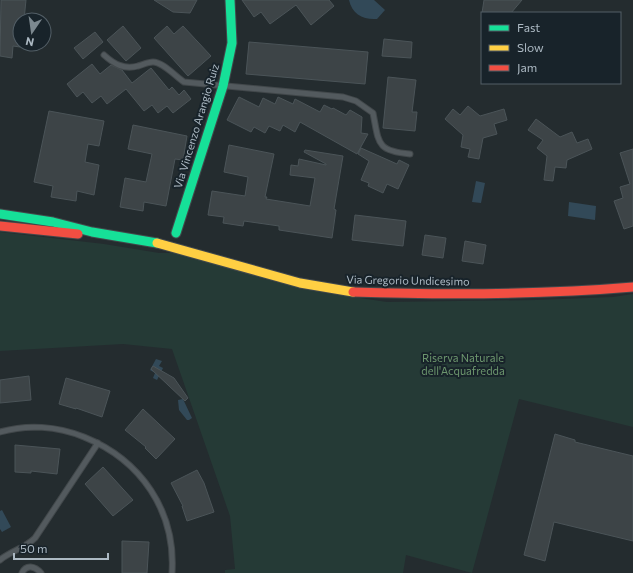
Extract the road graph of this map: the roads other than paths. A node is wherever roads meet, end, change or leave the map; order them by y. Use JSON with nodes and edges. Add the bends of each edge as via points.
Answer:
{"nodes":[{"id":1,"x":230,"y":0,"type":"edge"},
{"id":2,"x":104,"y":55,"type":"dead end"},
{"id":3,"x":223,"y":86,"type":"junction"},
{"id":4,"x":410,"y":154,"type":"dead end"},
{"id":5,"x":0,"y":214,"type":"edge"},
{"id":6,"x":0,"y":226,"type":"edge"},
{"id":7,"x":92,"y":232,"type":"junction"},
{"id":8,"x":176,"y":233,"type":"dead end"},
{"id":9,"x":633,"y":287,"type":"edge"},
{"id":10,"x":0,"y":432,"type":"edge"},
{"id":11,"x":98,"y":443,"type":"junction"},
{"id":12,"x":0,"y":560,"type":"edge"},
{"id":13,"x":22,"y":573,"type":"edge"},
{"id":14,"x":41,"y":573,"type":"edge"},
{"id":15,"x":172,"y":573,"type":"edge"}],
"edges":[{"from":1,"to":3,"type":"street","name":"Via Vincenzo Arangio Ruiz","via":[[232,43]]},
{"from":2,"to":3,"type":"lane","via":[[114,64],[127,68],[154,62],[166,67],[184,82]]},
{"from":3,"to":4,"type":"lane","via":[[343,97],[356,101],[372,113],[379,143],[394,152]]},
{"from":3,"to":8,"type":"street","name":"Via Vincenzo Arangio Ruiz"},
{"from":5,"to":7,"type":"street","name":"Via Gregorio Undicesimo","via":[[53,222]]},
{"from":6,"to":7,"type":"street","name":"Via Gregorio Undicesimo","via":[[61,233]]},
{"from":7,"to":9,"type":"street","name":"Via Gregorio Undicesimo","via":[[165,244],[300,282],[352,292],[539,293]]},
{"from":10,"to":11,"type":"lane","via":[[25,427],[50,428],[77,434]]},
{"from":11,"to":12,"type":"lane","via":[[35,538]]},
{"from":11,"to":15,"type":"lane","via":[[130,465],[154,495],[168,530],[172,551]]},
{"from":13,"to":14,"type":"lane","via":[[27,567],[37,569]]}]}
